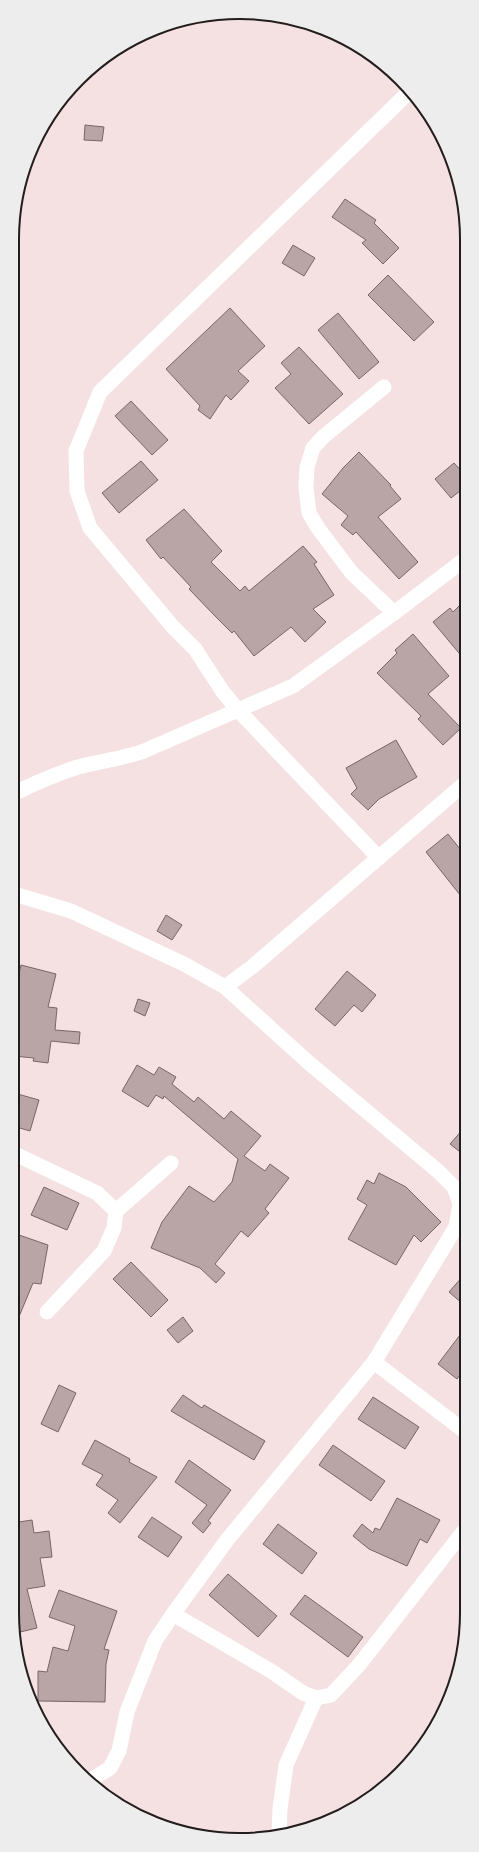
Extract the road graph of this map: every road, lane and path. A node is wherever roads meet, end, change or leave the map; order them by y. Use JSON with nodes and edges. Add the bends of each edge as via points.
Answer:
{"nodes":[{"id":1,"x":406,"y":95,"type":"edge"},
{"id":2,"x":384,"y":387,"type":"dead end"},
{"id":3,"x":460,"y":563,"type":"edge"},
{"id":4,"x":394,"y":613,"type":"junction"},
{"id":5,"x":237,"y":709,"type":"junction"},
{"id":6,"x":460,"y":787,"type":"edge"},
{"id":7,"x":19,"y":791,"type":"edge"},
{"id":8,"x":379,"y":858,"type":"junction"},
{"id":9,"x":19,"y":895,"type":"edge"},
{"id":10,"x":225,"y":987,"type":"junction"},
{"id":11,"x":19,"y":1156,"type":"edge"},
{"id":12,"x":171,"y":1163,"type":"dead end"},
{"id":13,"x":460,"y":1201,"type":"edge"},
{"id":14,"x":116,"y":1210,"type":"junction"},
{"id":15,"x":460,"y":1213,"type":"edge"},
{"id":16,"x":48,"y":1312,"type":"dead end"},
{"id":17,"x":374,"y":1362,"type":"junction"},
{"id":18,"x":460,"y":1428,"type":"edge"},
{"id":19,"x":460,"y":1536,"type":"edge"},
{"id":20,"x":173,"y":1614,"type":"junction"},
{"id":21,"x":316,"y":1698,"type":"junction"},
{"id":22,"x":94,"y":1778,"type":"edge"},
{"id":23,"x":280,"y":1829,"type":"edge"}],
"edges":[{"from":1,"to":5,"type":"street","via":[[100,392],[76,451],[77,492],[90,528],[173,627],[195,649]]},
{"from":2,"to":4,"type":"street","via":[[313,448],[307,467],[306,488],[309,513],[318,528],[351,572]]},
{"from":3,"to":4,"type":"street"},
{"from":4,"to":5,"type":"street","via":[[293,686]]},
{"from":5,"to":7,"type":"street","via":[[128,757],[78,767]]},
{"from":5,"to":8,"type":"street"},
{"from":6,"to":8,"type":"street"},
{"from":8,"to":10,"type":"street","via":[[252,967]]},
{"from":9,"to":10,"type":"street","via":[[71,911],[184,964]]},
{"from":10,"to":13,"type":"street","via":[[309,1063],[439,1172],[454,1187]]},
{"from":11,"to":14,"type":"street","via":[[97,1193]]},
{"from":12,"to":14,"type":"street"},
{"from":14,"to":16,"type":"street","via":[[114,1228],[104,1251]]},
{"from":15,"to":17,"type":"street","via":[[456,1227]]},
{"from":17,"to":18,"type":"street"},
{"from":17,"to":20,"type":"street","via":[[227,1540]]},
{"from":19,"to":21,"type":"street","via":[[359,1666],[331,1696]]},
{"from":20,"to":21,"type":"street","via":[[271,1671],[303,1693]]},
{"from":20,"to":22,"type":"street","via":[[155,1641],[127,1712],[119,1751],[110,1768]]},
{"from":21,"to":23,"type":"street","via":[[286,1765]]}]}
